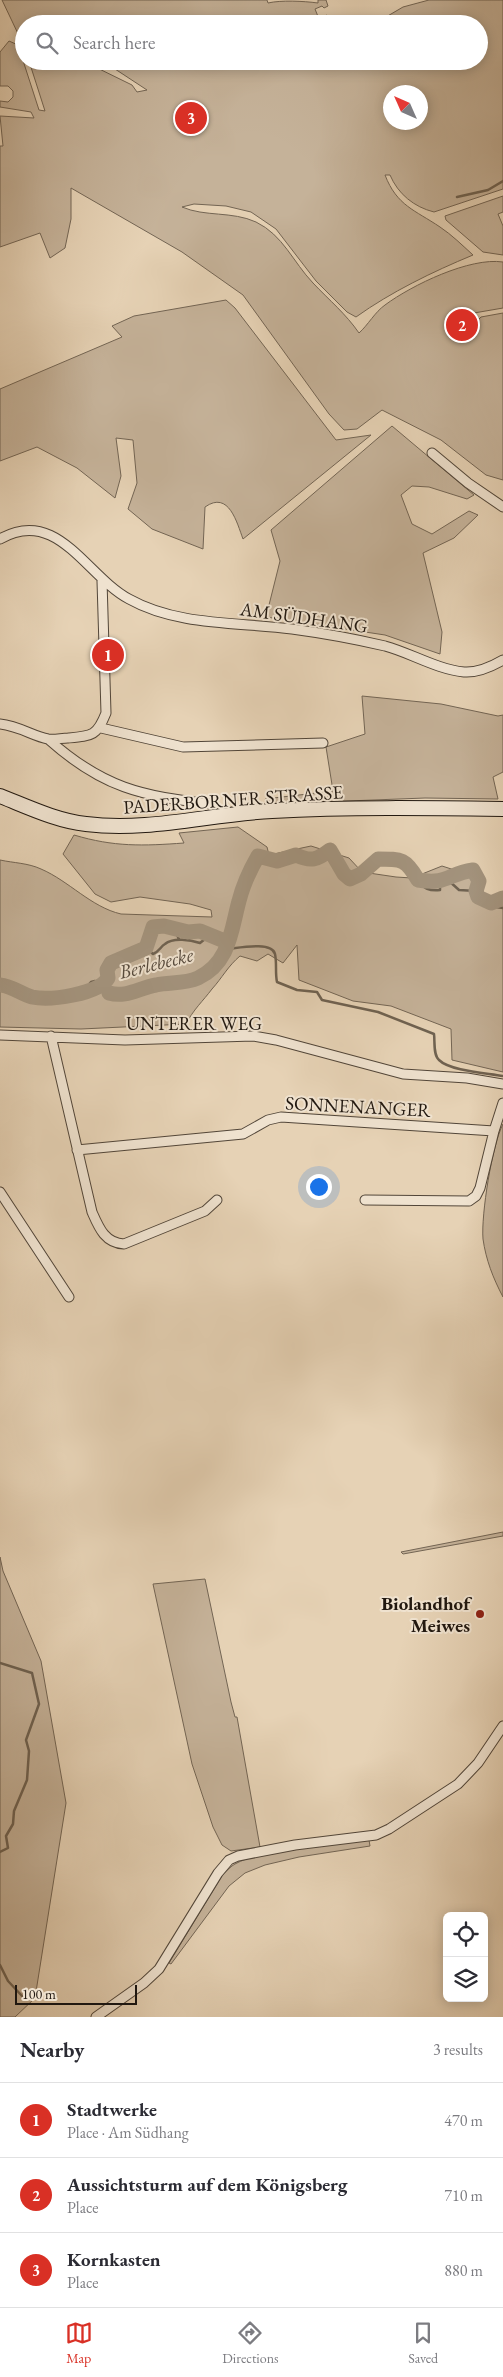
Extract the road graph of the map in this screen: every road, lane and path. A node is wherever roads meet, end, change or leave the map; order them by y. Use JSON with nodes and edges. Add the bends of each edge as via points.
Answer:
{"nodes":[{"id":1,"x":432,"y":453,"type":"dead end"},
{"id":2,"x":503,"y":507,"type":"edge"},
{"id":3,"x":0,"y":539,"type":"edge"},
{"id":4,"x":102,"y":581,"type":"junction"},
{"id":5,"x":503,"y":660,"type":"edge"},
{"id":6,"x":0,"y":724,"type":"edge"},
{"id":7,"x":100,"y":728,"type":"junction"},
{"id":8,"x":48,"y":739,"type":"junction"},
{"id":9,"x":323,"y":743,"type":"dead end"},
{"id":10,"x":0,"y":796,"type":"edge"},
{"id":11,"x":212,"y":804,"type":"dead end"},
{"id":12,"x":503,"y":809,"type":"edge"},
{"id":13,"x":0,"y":1035,"type":"edge"},
{"id":14,"x":51,"y":1036,"type":"junction"},
{"id":15,"x":503,"y":1084,"type":"edge"},
{"id":16,"x":503,"y":1103,"type":"edge"},
{"id":17,"x":494,"y":1131,"type":"junction"},
{"id":18,"x":77,"y":1150,"type":"junction"},
{"id":19,"x":0,"y":1192,"type":"edge"},
{"id":20,"x":217,"y":1200,"type":"dead end"},
{"id":21,"x":365,"y":1200,"type":"dead end"},
{"id":22,"x":69,"y":1297,"type":"dead end"},
{"id":23,"x":503,"y":1726,"type":"edge"},
{"id":24,"x":96,"y":2017,"type":"edge"}],
"edges":[{"from":1,"to":2,"type":"street"},
{"from":3,"to":4,"type":"street","name":"AM SÜDHANG","via":[[23,530],[49,534],[61,540]]},
{"from":4,"to":5,"type":"street","name":"AM SÜDHANG","via":[[128,599],[164,613],[192,619],[290,629],[386,646],[464,672],[478,671]]},
{"from":4,"to":7,"type":"street","via":[[106,713]]},
{"from":6,"to":8,"type":"street","via":[[16,726]]},
{"from":7,"to":8,"type":"street","via":[[93,735],[84,737]]},
{"from":7,"to":9,"type":"street","via":[[183,747]]},
{"from":8,"to":11,"type":"street","via":[[98,777],[156,797]]},
{"from":10,"to":12,"type":"main road","name":"PADERBORNER STRASSE","via":[[59,818],[118,827],[270,811]]},
{"from":13,"to":14,"type":"street","name":"UNTERER WEG"},
{"from":14,"to":15,"type":"street","name":"UNTERER WEG","via":[[125,1040],[253,1036],[403,1074]]},
{"from":14,"to":18,"type":"street"},
{"from":16,"to":17,"type":"street"},
{"from":17,"to":18,"type":"street","name":"SONNENANGER","via":[[281,1117],[268,1120],[243,1134]]},
{"from":17,"to":21,"type":"street","via":[[480,1188],[470,1201]]},
{"from":18,"to":20,"type":"street","via":[[92,1212],[102,1232],[111,1241],[124,1244],[205,1211]]},
{"from":19,"to":22,"type":"street"},
{"from":23,"to":24,"type":"street","via":[[478,1763],[458,1784],[376,1835],[295,1845],[229,1860],[159,1969]]}]}
